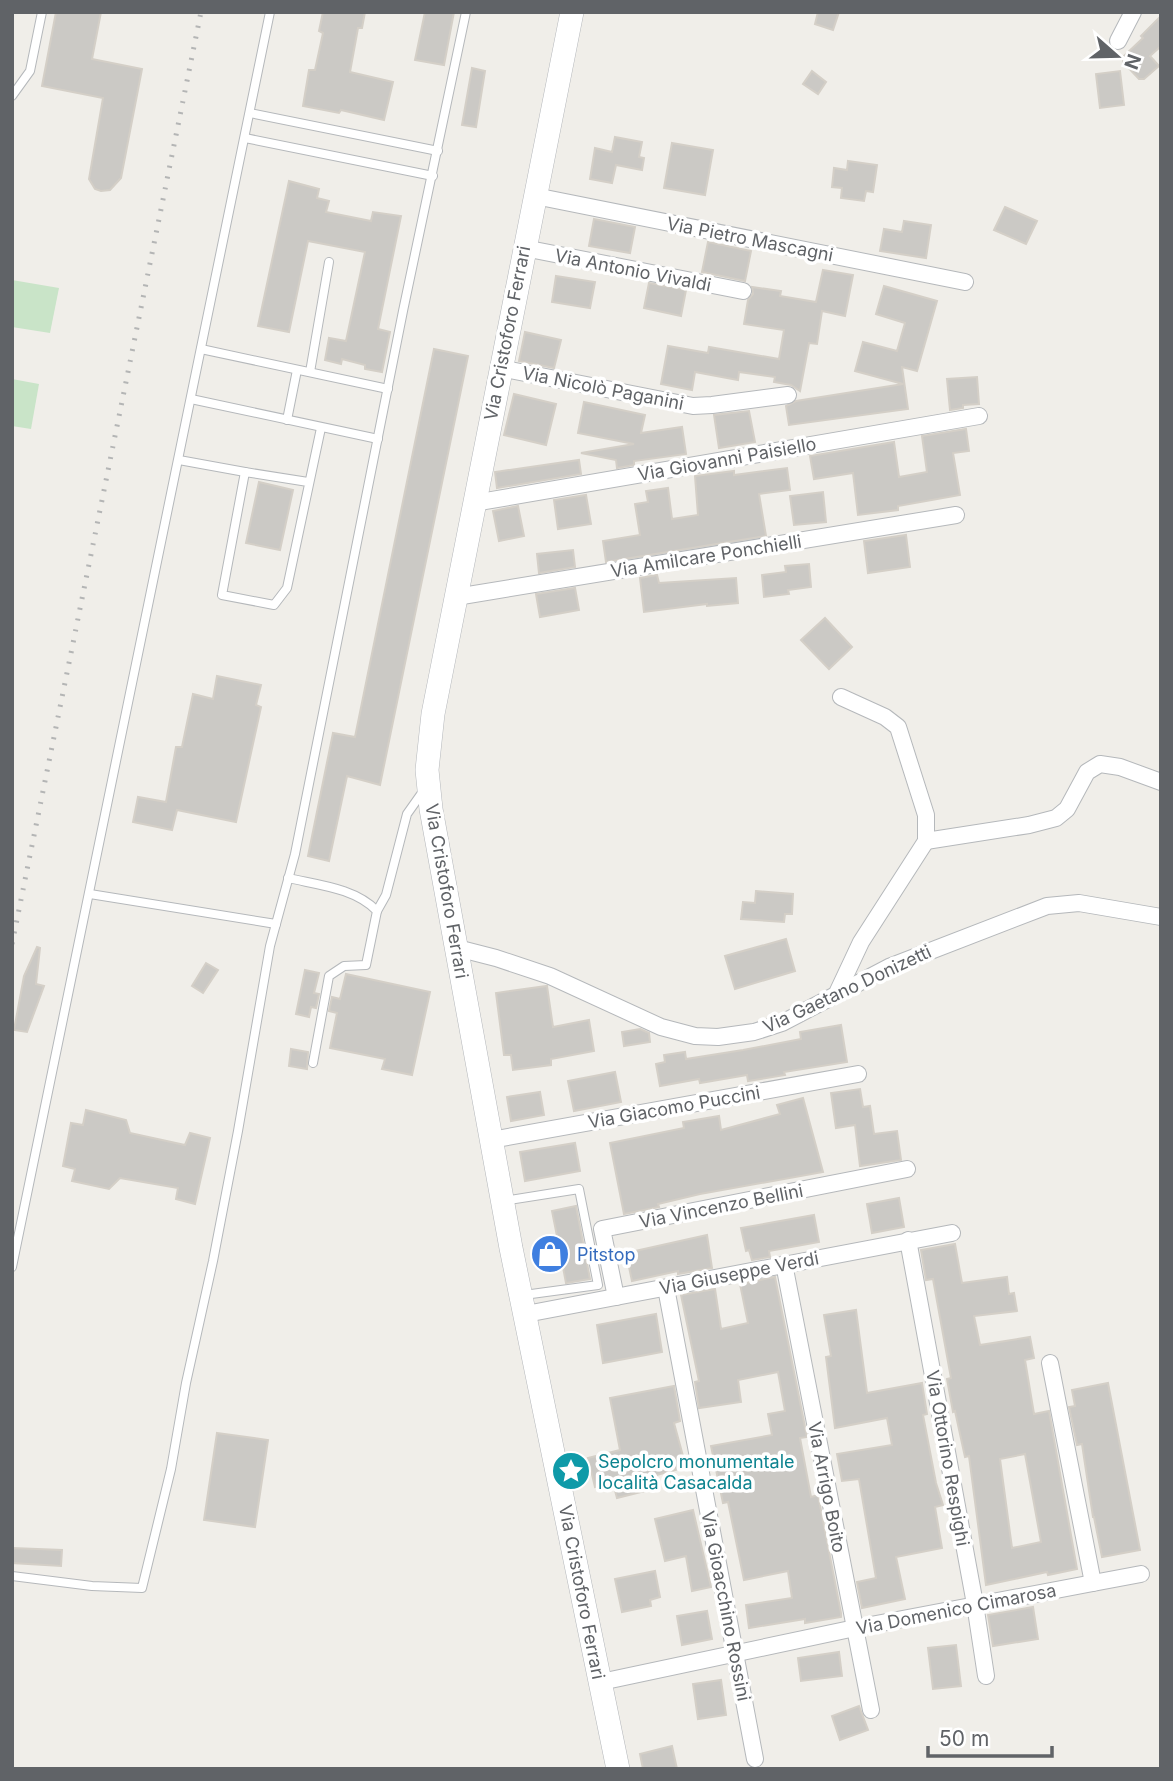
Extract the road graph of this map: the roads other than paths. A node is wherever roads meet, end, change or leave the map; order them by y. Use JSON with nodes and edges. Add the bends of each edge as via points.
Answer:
{"nodes":[{"id":1,"x":42,"y":12,"type":"edge"},
{"id":2,"x":270,"y":12,"type":"edge"},
{"id":3,"x":466,"y":12,"type":"edge"},
{"id":4,"x":572,"y":12,"type":"edge"},
{"id":5,"x":1133,"y":12,"type":"edge"},
{"id":6,"x":1118,"y":41,"type":"dead end"},
{"id":7,"x":12,"y":96,"type":"edge"},
{"id":8,"x":250,"y":113,"type":"junction"},
{"id":9,"x":245,"y":138,"type":"junction"},
{"id":10,"x":438,"y":151,"type":"junction"},
{"id":11,"x":433,"y":176,"type":"junction"},
{"id":12,"x":534,"y":196,"type":"junction"},
{"id":13,"x":524,"y":248,"type":"junction"},
{"id":14,"x":329,"y":262,"type":"dead end"},
{"id":15,"x":965,"y":282,"type":"dead end"},
{"id":16,"x":743,"y":291,"type":"dead end"},
{"id":17,"x":201,"y":349,"type":"junction"},
{"id":18,"x":500,"y":368,"type":"junction"},
{"id":19,"x":297,"y":370,"type":"junction"},
{"id":20,"x":310,"y":372,"type":"junction"},
{"id":21,"x":388,"y":389,"type":"junction"},
{"id":22,"x":788,"y":395,"type":"dead end"},
{"id":23,"x":191,"y":399,"type":"junction"},
{"id":24,"x":979,"y":416,"type":"dead end"},
{"id":25,"x":287,"y":419,"type":"junction"},
{"id":26,"x":321,"y":428,"type":"junction"},
{"id":27,"x":378,"y":439,"type":"junction"},
{"id":28,"x":179,"y":460,"type":"junction"},
{"id":29,"x":245,"y":472,"type":"junction"},
{"id":30,"x":308,"y":482,"type":"junction"},
{"id":31,"x":474,"y":503,"type":"junction"},
{"id":32,"x":956,"y":515,"type":"dead end"},
{"id":33,"x":456,"y":597,"type":"junction"},
{"id":34,"x":841,"y":697,"type":"dead end"},
{"id":35,"x":1161,"y":782,"type":"edge"},
{"id":36,"x":428,"y":785,"type":"junction"},
{"id":37,"x":926,"y":841,"type":"junction"},
{"id":38,"x":288,"y":878,"type":"junction"},
{"id":39,"x":90,"y":894,"type":"junction"},
{"id":40,"x":377,"y":911,"type":"junction"},
{"id":41,"x":1161,"y":917,"type":"edge"},
{"id":42,"x":276,"y":924,"type":"junction"},
{"id":43,"x":457,"y":948,"type":"junction"},
{"id":44,"x":838,"y":991,"type":"junction"},
{"id":45,"x":313,"y":1063,"type":"dead end"},
{"id":46,"x":858,"y":1074,"type":"dead end"},
{"id":47,"x":491,"y":1140,"type":"junction"},
{"id":48,"x":907,"y":1169,"type":"dead end"},
{"id":49,"x":503,"y":1201,"type":"junction"},
{"id":50,"x":952,"y":1233,"type":"dead end"},
{"id":51,"x":908,"y":1240,"type":"junction"},
{"id":52,"x":784,"y":1264,"type":"junction"},
{"id":53,"x":12,"y":1267,"type":"edge"},
{"id":54,"x":666,"y":1288,"type":"junction"},
{"id":55,"x":616,"y":1297,"type":"junction"},
{"id":56,"x":523,"y":1305,"type":"junction"},
{"id":57,"x":1050,"y":1363,"type":"dead end"},
{"id":58,"x":1141,"y":1574,"type":"dead end"},
{"id":59,"x":12,"y":1576,"type":"edge"},
{"id":60,"x":1093,"y":1583,"type":"junction"},
{"id":61,"x":975,"y":1604,"type":"junction"},
{"id":62,"x":855,"y":1628,"type":"junction"},
{"id":63,"x":735,"y":1653,"type":"junction"},
{"id":64,"x":986,"y":1676,"type":"dead end"},
{"id":65,"x":601,"y":1682,"type":"junction"},
{"id":66,"x":871,"y":1710,"type":"dead end"},
{"id":67,"x":755,"y":1759,"type":"dead end"},
{"id":68,"x":618,"y":1769,"type":"edge"}],
"edges":[{"from":1,"to":7,"type":"lane","via":[[30,71]]},
{"from":2,"to":8,"type":"lane"},
{"from":3,"to":10,"type":"lane"},
{"from":4,"to":12,"type":"main road","name":"Via Cristoforo Ferrari"},
{"from":5,"to":6,"type":"street"},
{"from":8,"to":9,"type":"lane"},
{"from":8,"to":10,"type":"lane"},
{"from":9,"to":11,"type":"lane"},
{"from":9,"to":17,"type":"lane"},
{"from":10,"to":11,"type":"lane"},
{"from":11,"to":21,"type":"lane"},
{"from":12,"to":13,"type":"main road","name":"Via Cristoforo Ferrari"},
{"from":12,"to":15,"type":"street","name":"Via Pietro Mascagni"},
{"from":13,"to":16,"type":"street","name":"Via Antonio Vivaldi"},
{"from":13,"to":18,"type":"main road","name":"Via Cristoforo Ferrari"},
{"from":14,"to":20,"type":"lane"},
{"from":17,"to":19,"type":"lane"},
{"from":17,"to":23,"type":"lane"},
{"from":18,"to":22,"type":"street","name":"Via Nicolò Paganini","via":[[694,406]]},
{"from":18,"to":31,"type":"main road","name":"Via Cristoforo Ferrari"},
{"from":19,"to":20,"type":"lane"},
{"from":19,"to":25,"type":"lane"},
{"from":20,"to":21,"type":"lane"},
{"from":21,"to":27,"type":"lane"},
{"from":23,"to":25,"type":"lane"},
{"from":23,"to":28,"type":"lane"},
{"from":24,"to":31,"type":"street","name":"Via Giovanni Paisiello"},
{"from":25,"to":26,"type":"lane"},
{"from":26,"to":27,"type":"lane"},
{"from":26,"to":30,"type":"lane"},
{"from":27,"to":38,"type":"lane"},
{"from":28,"to":29,"type":"lane"},
{"from":28,"to":39,"type":"lane"},
{"from":29,"to":30,"type":"lane"},
{"from":29,"to":30,"type":"lane","via":[[222,595],[274,605],[287,588]]},
{"from":31,"to":33,"type":"main road","name":"Via Cristoforo Ferrari"},
{"from":32,"to":33,"type":"street","name":"Via Amilcare Ponchielli"},
{"from":33,"to":36,"type":"main road","name":"Via Cristoforo Ferrari","via":[[429,736]]},
{"from":34,"to":37,"type":"street","via":[[898,727],[926,815]]},
{"from":35,"to":37,"type":"street","via":[[1100,764],[1084,775],[1067,809],[1056,818]]},
{"from":36,"to":40,"type":"lane","via":[[407,814],[386,895]]},
{"from":36,"to":43,"type":"main road","name":"Via Cristoforo Ferrari"},
{"from":37,"to":44,"type":"street","via":[[863,938]]},
{"from":38,"to":40,"type":"lane","via":[[366,900]]},
{"from":38,"to":42,"type":"lane"},
{"from":39,"to":42,"type":"lane"},
{"from":39,"to":53,"type":"lane"},
{"from":40,"to":45,"type":"lane","via":[[366,965],[344,966],[329,976]]},
{"from":41,"to":44,"type":"street","name":"Via Gaetano Donizetti","via":[[1079,903],[1047,906]]},
{"from":42,"to":59,"type":"lane","via":[[213,1261],[142,1588]]},
{"from":43,"to":44,"type":"street","name":"Via Gaetano Donizetti","via":[[539,972],[644,1021],[695,1036],[733,1036],[766,1028]]},
{"from":43,"to":47,"type":"main road","name":"Via Cristoforo Ferrari"},
{"from":46,"to":47,"type":"street","name":"Via Giacomo Puccini"},
{"from":47,"to":49,"type":"main road","name":"Via Cristoforo Ferrari"},
{"from":48,"to":55,"type":"street","name":"Via Vincenzo Bellini","via":[[602,1229]]},
{"from":49,"to":56,"type":"main road","name":"Via Cristoforo Ferrari"},
{"from":49,"to":56,"type":"lane","via":[[579,1189],[598,1285]]},
{"from":50,"to":51,"type":"street","name":"Via Giuseppe Verdi"},
{"from":51,"to":52,"type":"street","name":"Via Giuseppe Verdi"},
{"from":51,"to":61,"type":"street","name":"Via Ottorino Respighi"},
{"from":52,"to":54,"type":"street","name":"Via Giuseppe Verdi"},
{"from":52,"to":62,"type":"street","name":"Via Arrigo Boito"},
{"from":54,"to":55,"type":"street","name":"Via Giuseppe Verdi"},
{"from":54,"to":63,"type":"street","name":"Via Gioacchino Rossini"},
{"from":55,"to":56,"type":"street","name":"Via Giuseppe Verdi"},
{"from":56,"to":65,"type":"main road","name":"Via Cristoforo Ferrari"},
{"from":57,"to":60,"type":"street"},
{"from":58,"to":60,"type":"street","name":"Via Domenico Cimarosa"},
{"from":60,"to":61,"type":"street","name":"Via Domenico Cimarosa"},
{"from":61,"to":62,"type":"street","name":"Via Domenico Cimarosa"},
{"from":61,"to":64,"type":"street","name":"Via Ottorino Respighi"},
{"from":62,"to":63,"type":"street","name":"Via Domenico Cimarosa"},
{"from":62,"to":66,"type":"street","name":"Via Arrigo Boito"},
{"from":63,"to":65,"type":"street","name":"Via Domenico Cimarosa"},
{"from":63,"to":67,"type":"street","name":"Via Gioacchino Rossini"},
{"from":65,"to":68,"type":"main road","name":"Via Cristoforo Ferrari"}]}
